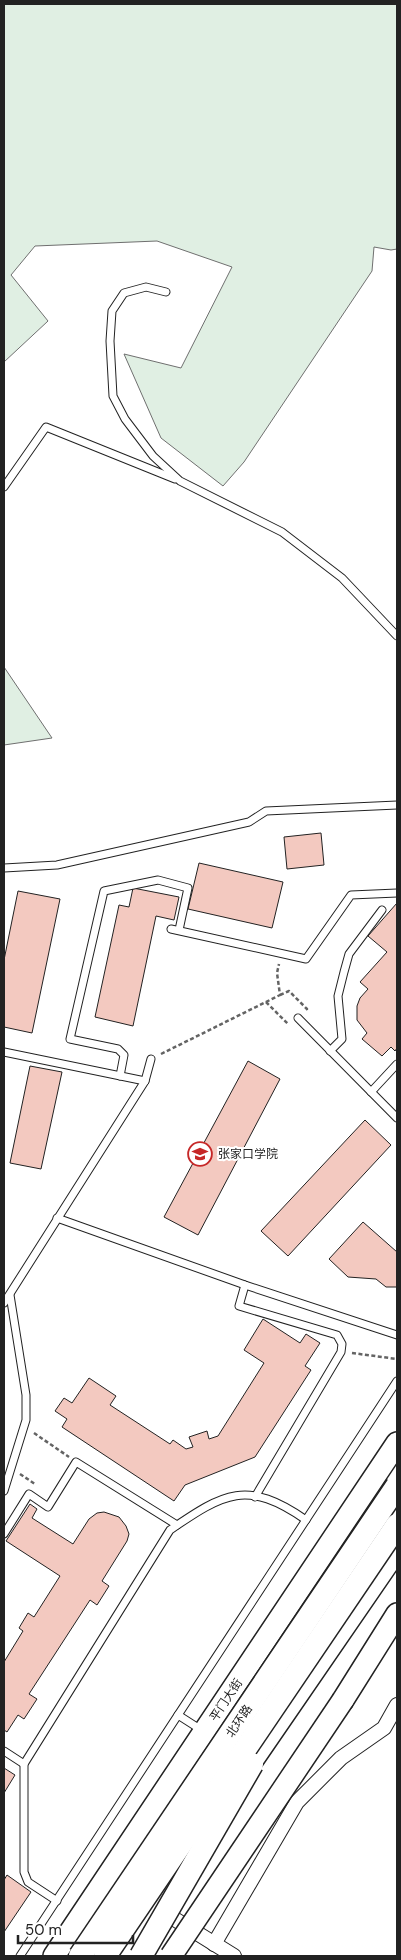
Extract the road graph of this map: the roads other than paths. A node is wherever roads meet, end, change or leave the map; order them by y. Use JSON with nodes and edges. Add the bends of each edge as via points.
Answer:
{"nodes":[{"id":1,"x":166,"y":292,"type":"dead end"},
{"id":2,"x":180,"y":481,"type":"junction"},
{"id":3,"x":4,"y":487,"type":"edge"},
{"id":4,"x":397,"y":636,"type":"edge"},
{"id":5,"x":397,"y":805,"type":"edge"},
{"id":6,"x":4,"y":868,"type":"edge"},
{"id":7,"x":397,"y":893,"type":"edge"},
{"id":8,"x":382,"y":910,"type":"dead end"},
{"id":9,"x":298,"y":1018,"type":"road end"},
{"id":10,"x":330,"y":1051,"type":"junction"},
{"id":11,"x":4,"y":1052,"type":"edge"},
{"id":12,"x":151,"y":1059,"type":"road end"},
{"id":13,"x":397,"y":1064,"type":"edge"},
{"id":14,"x":120,"y":1076,"type":"junction"},
{"id":15,"x":146,"y":1081,"type":"junction"},
{"id":16,"x":371,"y":1092,"type":"junction"},
{"id":17,"x":397,"y":1118,"type":"edge"},
{"id":18,"x":57,"y":1218,"type":"junction"},
{"id":19,"x":245,"y":1285,"type":"junction"},
{"id":20,"x":10,"y":1295,"type":"junction"},
{"id":21,"x":4,"y":1303,"type":"edge"},
{"id":22,"x":397,"y":1335,"type":"edge"},
{"id":23,"x":397,"y":1382,"type":"edge"},
{"id":24,"x":397,"y":1443,"type":"edge"},
{"id":25,"x":397,"y":1486,"type":"edge"},
{"id":26,"x":4,"y":1491,"type":"edge"},
{"id":27,"x":255,"y":1497,"type":"junction"},
{"id":28,"x":306,"y":1520,"type":"junction"},
{"id":29,"x":397,"y":1524,"type":"edge"},
{"id":30,"x":177,"y":1525,"type":"junction"},
{"id":31,"x":4,"y":1534,"type":"edge"},
{"id":32,"x":387,"y":1552,"type":"edge"},
{"id":33,"x":397,"y":1614,"type":"edge"},
{"id":34,"x":397,"y":1705,"type":"edge"},
{"id":35,"x":178,"y":1715,"type":"junction"},
{"id":36,"x":204,"y":1732,"type":"junction"},
{"id":37,"x":4,"y":1751,"type":"edge"},
{"id":38,"x":24,"y":1764,"type":"junction"},
{"id":39,"x":108,"y":1875,"type":"junction"},
{"id":40,"x":57,"y":1901,"type":"junction"},
{"id":41,"x":155,"y":1906,"type":"junction"},
{"id":42,"x":214,"y":1944,"type":"junction"},
{"id":43,"x":20,"y":1956,"type":"edge"},
{"id":44,"x":54,"y":1956,"type":"edge"},
{"id":45,"x":80,"y":1956,"type":"edge"},
{"id":46,"x":105,"y":1956,"type":"edge"},
{"id":47,"x":122,"y":1956,"type":"edge"},
{"id":48,"x":141,"y":1956,"type":"edge"},
{"id":49,"x":171,"y":1956,"type":"edge"},
{"id":50,"x":234,"y":1956,"type":"edge"}],
"edges":[{"from":1,"to":2,"type":"lane","via":[[146,286],[124,293],[112,312],[110,362],[113,396],[125,420],[153,456]]},
{"from":2,"to":3,"type":"lane","via":[[46,427]]},
{"from":2,"to":4,"type":"lane","via":[[282,532],[342,578]]},
{"from":5,"to":6,"type":"lane","via":[[266,811],[249,822],[56,865]]},
{"from":7,"to":14,"type":"lane","via":[[351,895],[306,959],[175,929],[188,888],[158,880],[104,891],[70,1039],[118,1049],[124,1054]]},
{"from":8,"to":10,"type":"lane","via":[[349,954],[338,996],[342,1039]]},
{"from":9,"to":10,"type":"lane"},
{"from":10,"to":16,"type":"lane"},
{"from":11,"to":14,"type":"lane"},
{"from":12,"to":15,"type":"lane"},
{"from":13,"to":16,"type":"lane"},
{"from":14,"to":15,"type":"lane"},
{"from":15,"to":18,"type":"lane"},
{"from":16,"to":17,"type":"lane"},
{"from":18,"to":19,"type":"lane"},
{"from":18,"to":20,"type":"lane"},
{"from":19,"to":22,"type":"lane"},
{"from":19,"to":27,"type":"lane","via":[[239,1306],[337,1335],[342,1344],[341,1352]]},
{"from":20,"to":21,"type":"lane"},
{"from":20,"to":26,"type":"lane","via":[[26,1395],[24,1426]]},
{"from":23,"to":28,"type":"lane"},
{"from":24,"to":36,"type":"main road","name":"平门大街"},
{"from":25,"to":45,"type":"highway","name":"北环路","bridge":true},
{"from":27,"to":28,"type":"lane","via":[[278,1504]]},
{"from":27,"to":30,"type":"lane","via":[[245,1494],[227,1496],[201,1508]]},
{"from":28,"to":35,"type":"lane"},
{"from":29,"to":32,"type":"highway","name":"北环路","bridge":true},
{"from":30,"to":31,"type":"lane","via":[[76,1462],[48,1507],[29,1494]]},
{"from":30,"to":38,"type":"lane","via":[[170,1530]]},
{"from":32,"to":41,"type":"main road"},
{"from":32,"to":46,"type":"highway","name":"北环路","bridge":true},
{"from":32,"to":48,"type":"highway","bridge":true,"via":[[199,1854]]},
{"from":33,"to":49,"type":"main road","bridge":true},
{"from":34,"to":42,"type":"street","via":[[384,1728],[341,1758],[297,1802]]},
{"from":35,"to":36,"type":"lane"},
{"from":35,"to":40,"type":"lane"},
{"from":36,"to":39,"type":"main road","name":"平门大街"},
{"from":37,"to":38,"type":"lane"},
{"from":38,"to":40,"type":"lane","via":[[24,1872],[28,1882]]},
{"from":39,"to":41,"type":"main road"},
{"from":39,"to":44,"type":"main road","name":"平门大街"},
{"from":40,"to":43,"type":"lane"},
{"from":41,"to":42,"type":"street"},
{"from":41,"to":47,"type":"main road"},
{"from":42,"to":50,"type":"street"}]}
